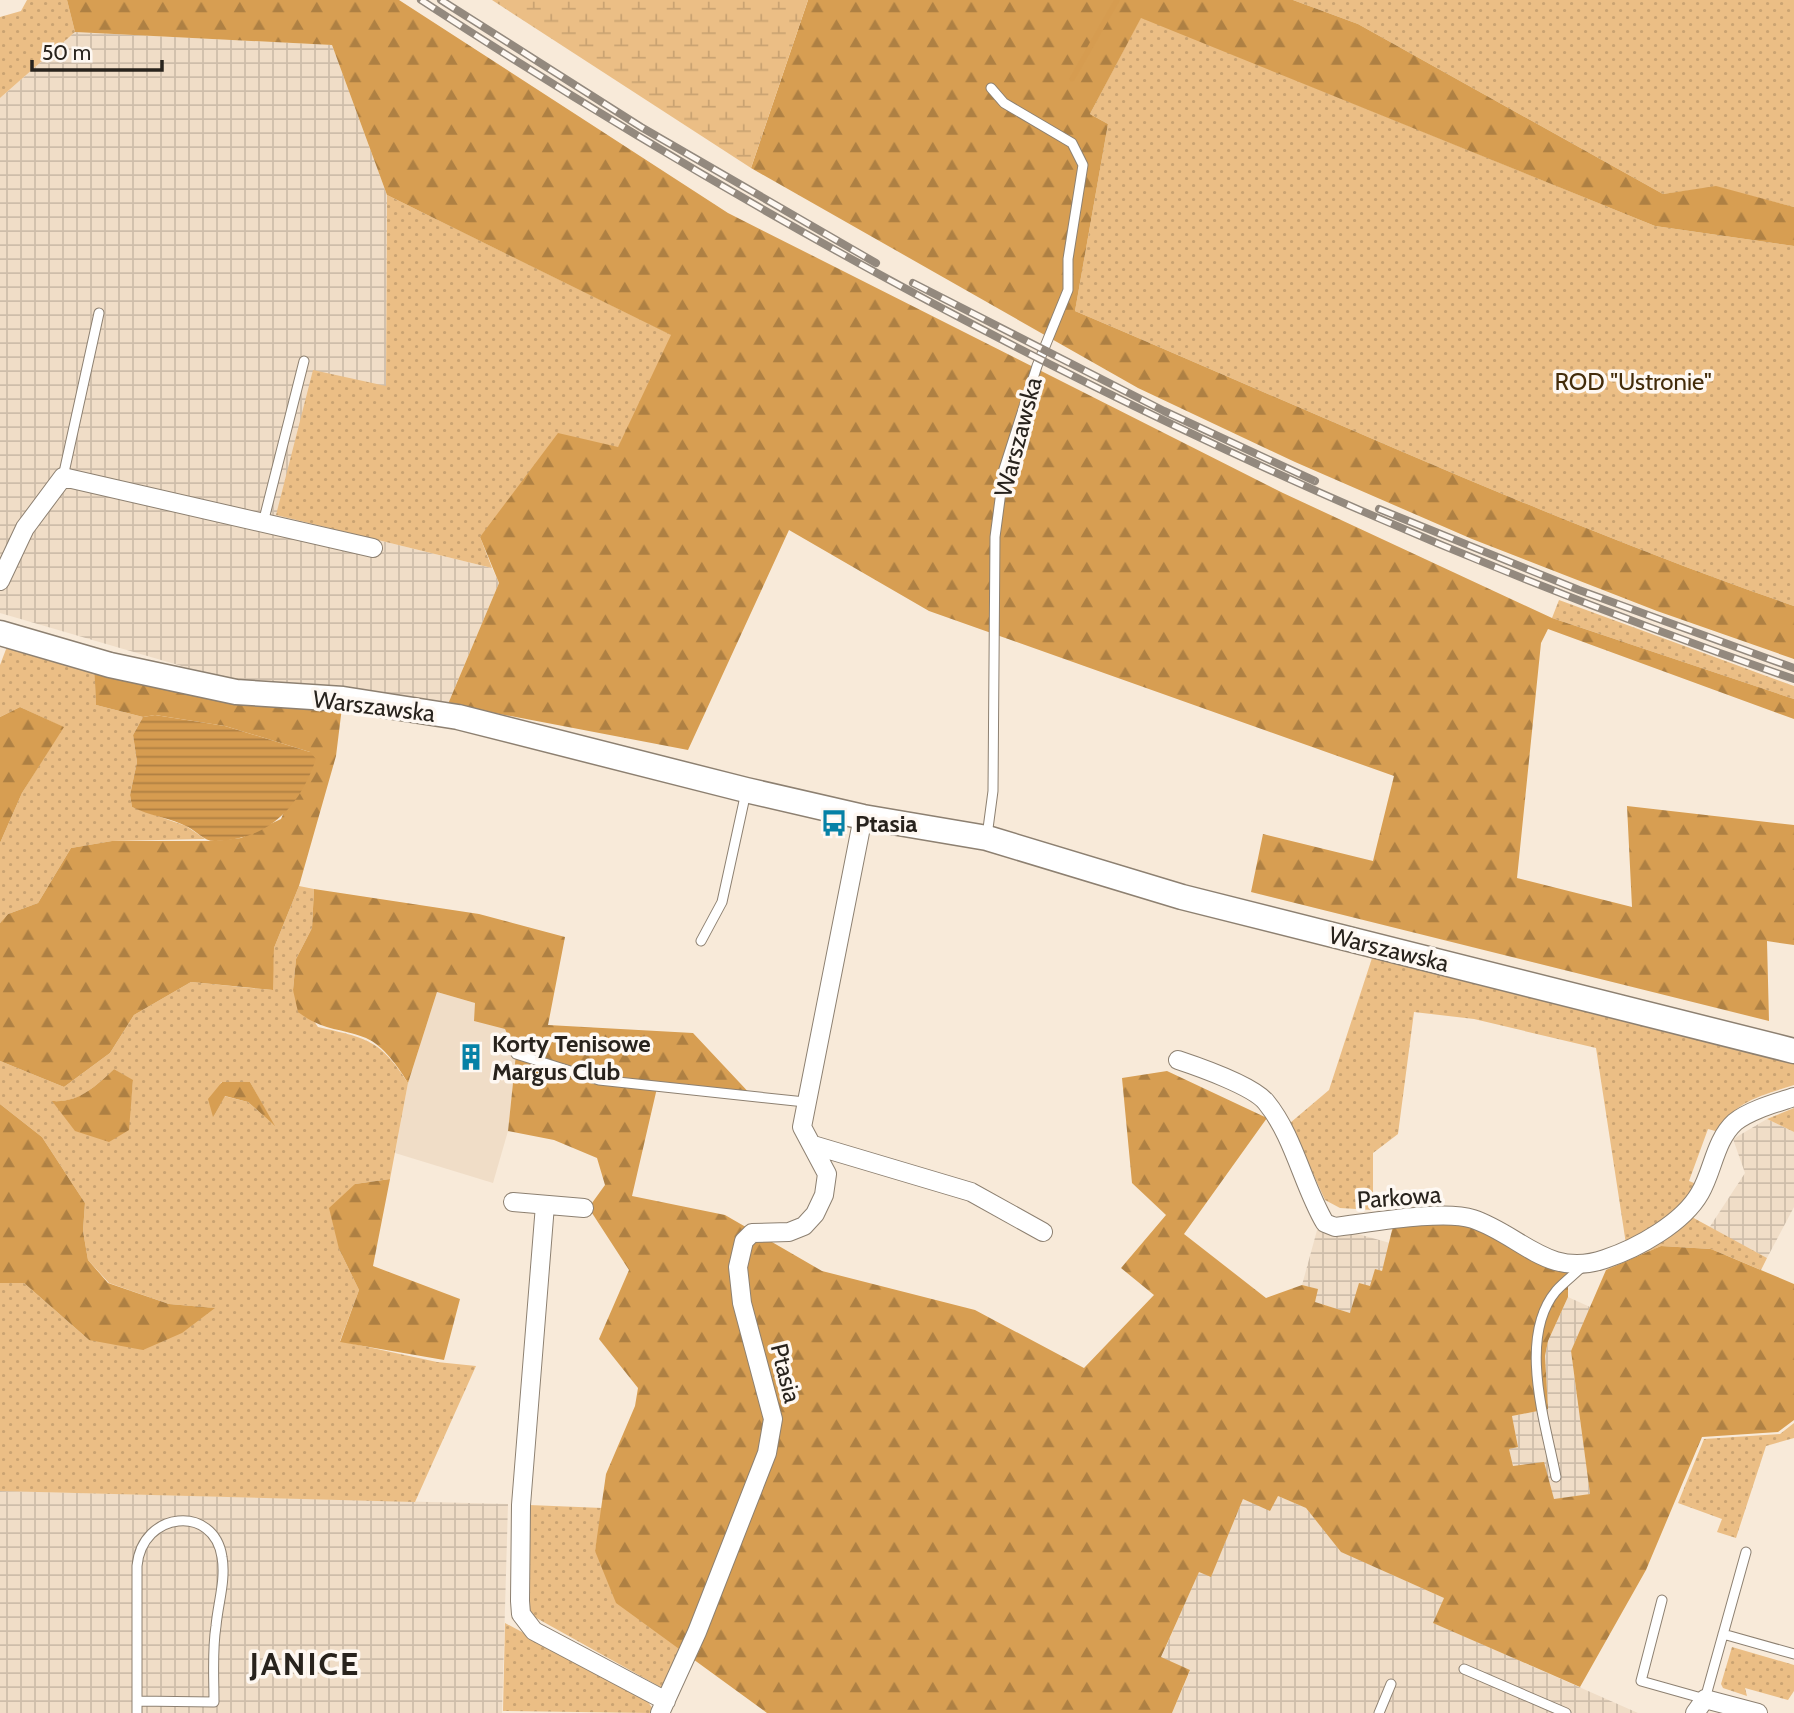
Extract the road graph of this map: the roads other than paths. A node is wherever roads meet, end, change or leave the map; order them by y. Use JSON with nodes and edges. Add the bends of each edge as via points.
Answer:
{"nodes":[{"id":1,"x":990,"y":88,"type":"dead end"},
{"id":2,"x":99,"y":313,"type":"dead end"},
{"id":3,"x":304,"y":362,"type":"dead end"},
{"id":4,"x":63,"y":477,"type":"junction"},
{"id":5,"x":263,"y":523,"type":"junction"},
{"id":6,"x":373,"y":548,"type":"dead end"},
{"id":7,"x":0,"y":581,"type":"edge"},
{"id":8,"x":0,"y":633,"type":"edge"},
{"id":9,"x":746,"y":790,"type":"junction"},
{"id":10,"x":863,"y":817,"type":"junction"},
{"id":11,"x":987,"y":838,"type":"junction"},
{"id":12,"x":701,"y":941,"type":"dead end"},
{"id":13,"x":1794,"y":1051,"type":"edge"},
{"id":14,"x":516,"y":1054,"type":"dead end"},
{"id":15,"x":1178,"y":1060,"type":"dead end"},
{"id":16,"x":1794,"y":1097,"type":"edge"},
{"id":17,"x":805,"y":1102,"type":"junction"},
{"id":18,"x":813,"y":1145,"type":"junction"},
{"id":19,"x":513,"y":1202,"type":"dead end"},
{"id":20,"x":545,"y":1205,"type":"junction"},
{"id":21,"x":584,"y":1208,"type":"dead end"},
{"id":22,"x":1043,"y":1232,"type":"dead end"},
{"id":23,"x":1588,"y":1262,"type":"junction"},
{"id":24,"x":1556,"y":1477,"type":"dead end"},
{"id":25,"x":1746,"y":1552,"type":"dead end"},
{"id":26,"x":1662,"y":1600,"type":"dead end"},
{"id":27,"x":1723,"y":1633,"type":"junction"},
{"id":28,"x":1794,"y":1654,"type":"edge"},
{"id":29,"x":1464,"y":1669,"type":"dead end"},
{"id":30,"x":1391,"y":1684,"type":"dead end"},
{"id":31,"x":136,"y":1701,"type":"junction"},
{"id":32,"x":1700,"y":1706,"type":"edge"},
{"id":33,"x":663,"y":1707,"type":"edge"},
{"id":34,"x":137,"y":1713,"type":"edge"},
{"id":35,"x":1379,"y":1713,"type":"edge"},
{"id":36,"x":1566,"y":1713,"type":"edge"},
{"id":37,"x":1758,"y":1713,"type":"edge"}],
"edges":[{"from":1,"to":11,"type":"lane","name":"Warszawska","via":[[1004,103],[1072,143],[1083,164],[1068,259],[1068,290],[1037,366],[1004,469],[995,537],[993,791]]},
{"from":2,"to":4,"type":"lane"},
{"from":3,"to":5,"type":"lane"},
{"from":4,"to":5,"type":"street"},
{"from":4,"to":7,"type":"street","via":[[25,528]]},
{"from":5,"to":6,"type":"street"},
{"from":8,"to":9,"type":"street","name":"Warszawska","via":[[110,665],[236,692],[343,699],[458,717]]},
{"from":9,"to":10,"type":"street","name":"Warszawska"},
{"from":9,"to":12,"type":"lane","via":[[722,902]]},
{"from":10,"to":11,"type":"street","name":"Warszawska"},
{"from":10,"to":17,"type":"street","name":"Ptasia"},
{"from":11,"to":13,"type":"street","name":"Warszawska","via":[[1182,897]]},
{"from":14,"to":17,"type":"lane","via":[[599,1080]]},
{"from":15,"to":23,"type":"street","name":"Parkowa","via":[[1210,1070],[1265,1100],[1325,1223],[1335,1227],[1413,1216],[1472,1218],[1544,1258],[1567,1264]]},
{"from":16,"to":23,"type":"street","name":"Parkowa","via":[[1737,1121],[1724,1135],[1700,1193],[1687,1211],[1640,1243]]},
{"from":17,"to":18,"type":"street","name":"Ptasia","via":[[802,1127]]},
{"from":18,"to":22,"type":"street","via":[[971,1192]]},
{"from":18,"to":33,"type":"street","name":"Ptasia","via":[[827,1174],[815,1214],[804,1226],[789,1232],[752,1233],[744,1241],[738,1267],[743,1303],[773,1419],[767,1453]]},
{"from":19,"to":20,"type":"street"},
{"from":20,"to":21,"type":"street"},
{"from":20,"to":33,"type":"street","name":"Ptasia","via":[[522,1505],[522,1614],[534,1631]]},
{"from":23,"to":24,"type":"lane","via":[[1555,1292],[1543,1315],[1535,1352]]},
{"from":25,"to":27,"type":"lane"},
{"from":26,"to":32,"type":"lane","via":[[1641,1681]]},
{"from":27,"to":28,"type":"lane"},
{"from":27,"to":32,"type":"lane"},
{"from":29,"to":36,"type":"lane"},
{"from":30,"to":35,"type":"lane"},
{"from":31,"to":31,"type":"lane","via":[[139,1550],[145,1538],[163,1524],[192,1523],[212,1535],[222,1555],[214,1702]]},
{"from":31,"to":34,"type":"lane"},
{"from":32,"to":37,"type":"street"}]}
